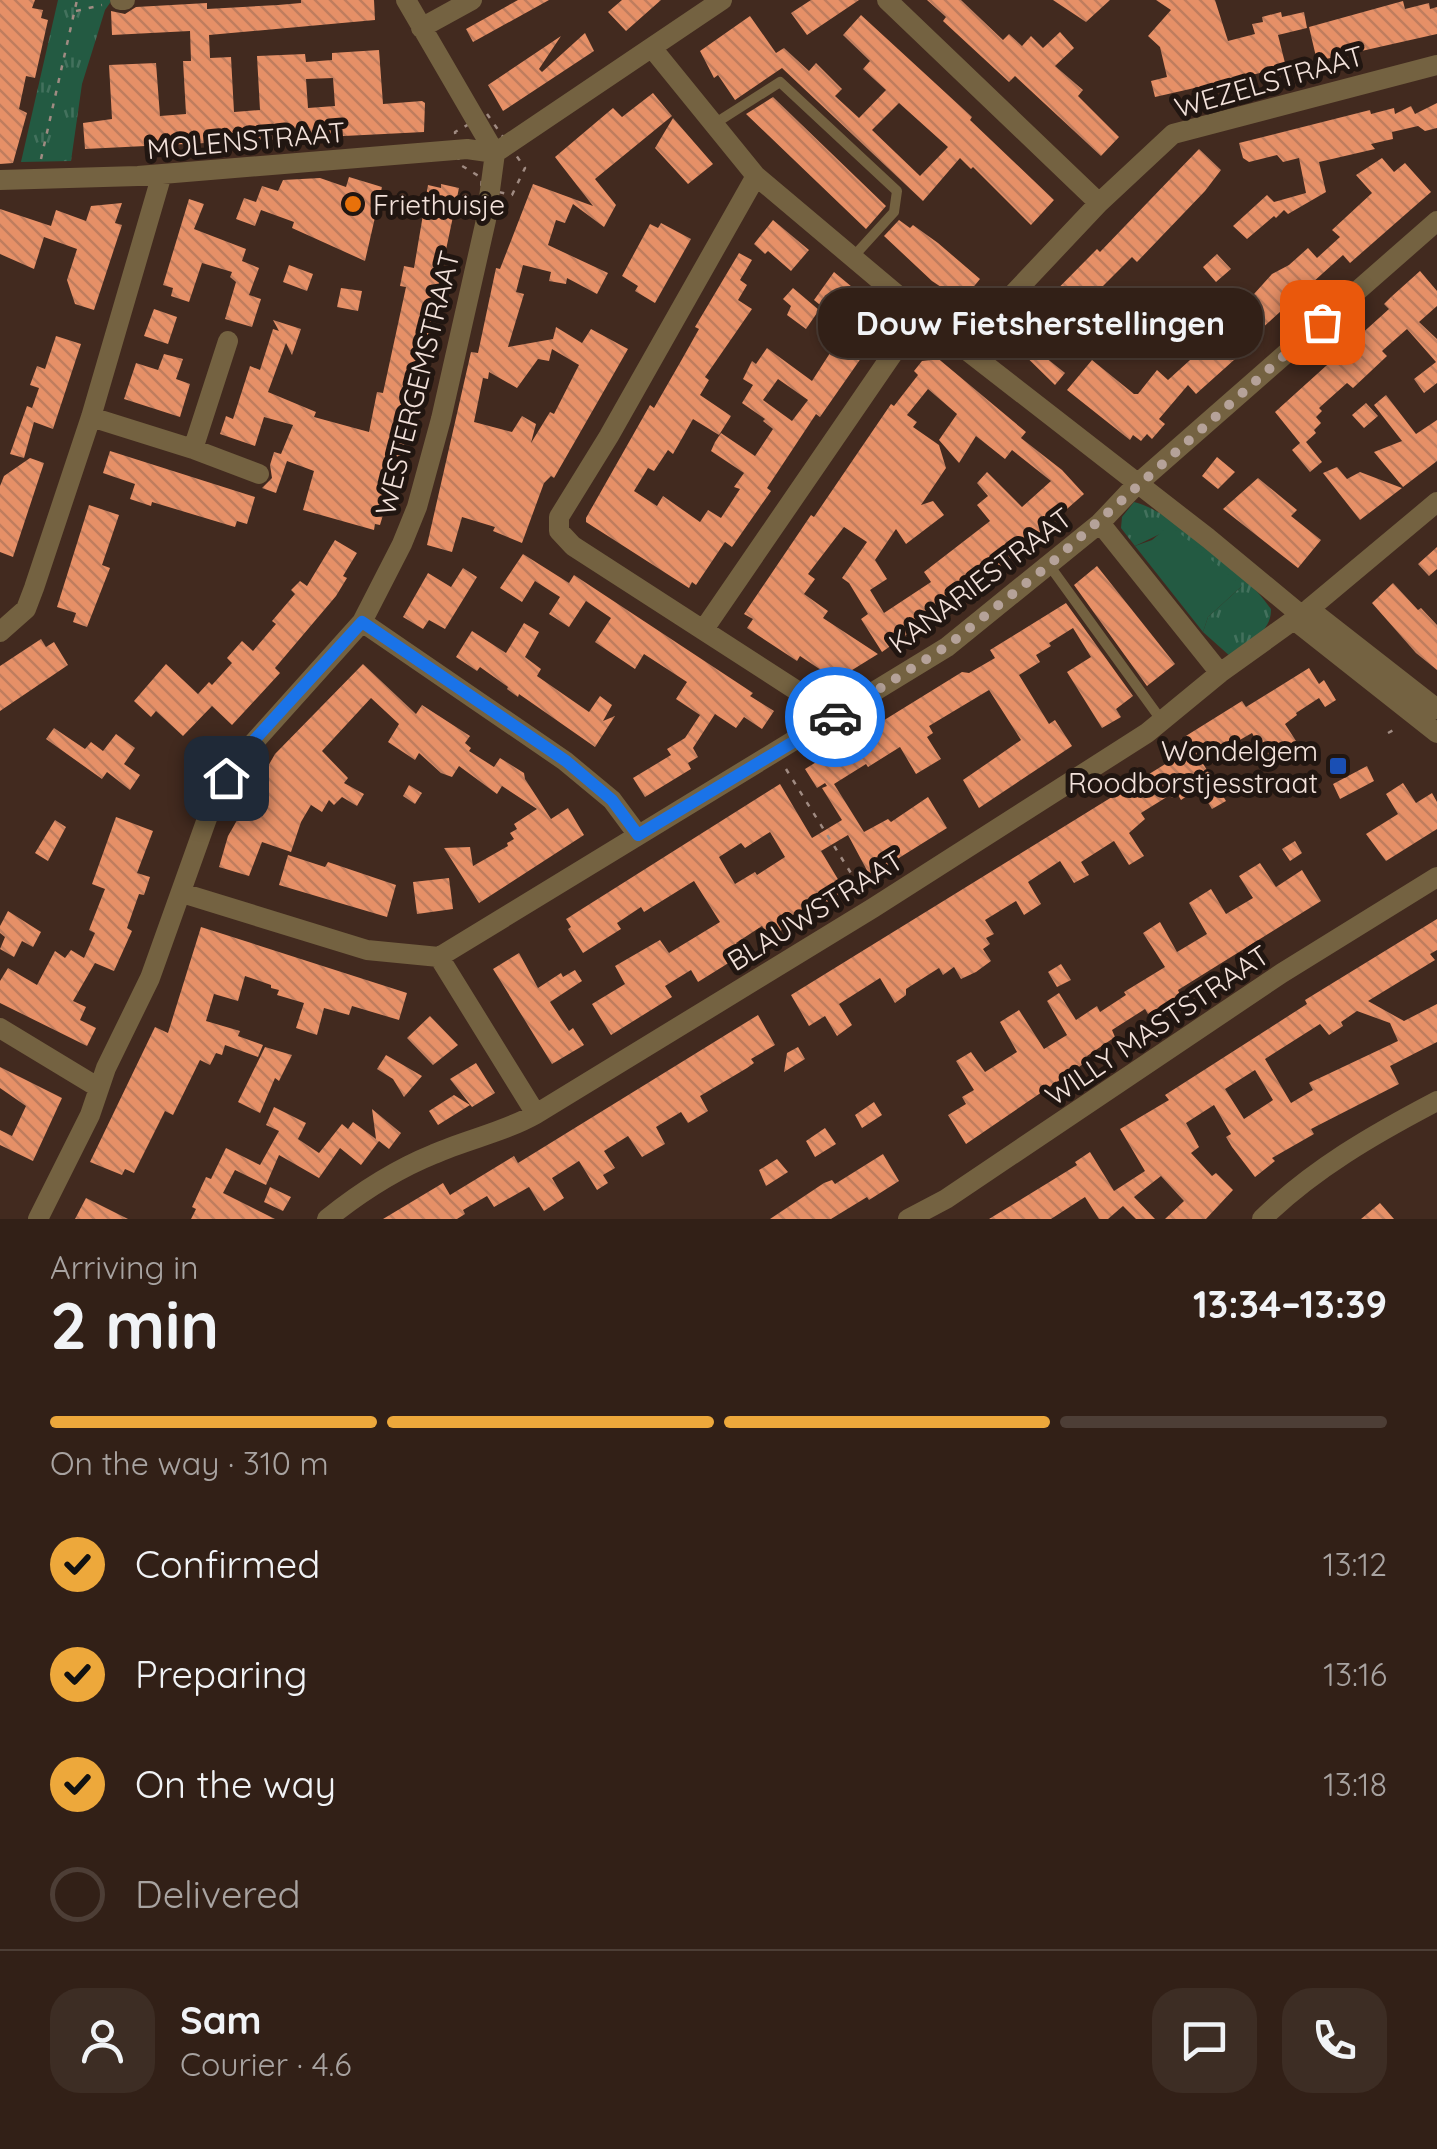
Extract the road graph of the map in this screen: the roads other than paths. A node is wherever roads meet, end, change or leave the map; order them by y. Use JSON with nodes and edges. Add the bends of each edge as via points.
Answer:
{"nodes":[{"id":1,"x":406,"y":0,"type":"edge"},
{"id":2,"x":472,"y":0,"type":"edge"},
{"id":3,"x":722,"y":0,"type":"edge"},
{"id":4,"x":887,"y":0,"type":"edge"},
{"id":5,"x":421,"y":28,"type":"junction"},
{"id":6,"x":652,"y":48,"type":"junction"},
{"id":7,"x":1437,"y":65,"type":"edge"},
{"id":8,"x":713,"y":124,"type":"junction"},
{"id":9,"x":495,"y":153,"type":"junction"},
{"id":10,"x":162,"y":174,"type":"junction"},
{"id":11,"x":756,"y":176,"type":"junction"},
{"id":12,"x":0,"y":180,"type":"edge"},
{"id":13,"x":1099,"y":203,"type":"junction"},
{"id":14,"x":1437,"y":221,"type":"edge"},
{"id":15,"x":853,"y":257,"type":"junction"},
{"id":16,"x":920,"y":314,"type":"junction"},
{"id":17,"x":228,"y":342,"type":"dead end"},
{"id":18,"x":962,"y":348,"type":"junction"},
{"id":19,"x":91,"y":416,"type":"junction"},
{"id":20,"x":193,"y":449,"type":"junction"},
{"id":21,"x":259,"y":474,"type":"dead end"},
{"id":22,"x":1136,"y":485,"type":"junction"},
{"id":23,"x":1437,"y":502,"type":"edge"},
{"id":24,"x":1100,"y":522,"type":"junction"},
{"id":25,"x":1049,"y":565,"type":"junction"},
{"id":26,"x":1301,"y":615,"type":"junction"},
{"id":27,"x":362,"y":622,"type":"junction"},
{"id":28,"x":704,"y":629,"type":"junction"},
{"id":29,"x":0,"y":632,"type":"edge"},
{"id":30,"x":1220,"y":673,"type":"junction"},
{"id":31,"x":1431,"y":697,"type":"edge"},
{"id":32,"x":836,"y":716,"type":"junction"},
{"id":33,"x":1162,"y":721,"type":"junction"},
{"id":34,"x":1437,"y":732,"type":"edge"},
{"id":35,"x":638,"y":835,"type":"junction"},
{"id":36,"x":1437,"y":876,"type":"edge"},
{"id":37,"x":182,"y":893,"type":"junction"},
{"id":38,"x":439,"y":956,"type":"junction"},
{"id":39,"x":0,"y":1028,"type":"edge"},
{"id":40,"x":98,"y":1088,"type":"junction"},
{"id":41,"x":1435,"y":1098,"type":"edge"},
{"id":42,"x":536,"y":1114,"type":"junction"},
{"id":43,"x":38,"y":1219,"type":"edge"},
{"id":44,"x":327,"y":1219,"type":"edge"},
{"id":45,"x":908,"y":1219,"type":"edge"},
{"id":46,"x":1262,"y":1219,"type":"edge"}],
"edges":[{"from":1,"to":5,"type":"street"},
{"from":2,"to":5,"type":"street"},
{"from":3,"to":6,"type":"street"},
{"from":4,"to":13,"type":"street"},
{"from":5,"to":9,"type":"street"},
{"from":6,"to":8,"type":"street"},
{"from":6,"to":9,"type":"street"},
{"from":7,"to":13,"type":"street","name":"WEZELSTRAAT","via":[[1173,134]]},
{"from":8,"to":11,"type":"street"},
{"from":8,"to":15,"type":"lane","via":[[780,82],[896,191],[894,212]]},
{"from":9,"to":10,"type":"street","name":"MOLENSTRAAT"},
{"from":9,"to":27,"type":"street","name":"WESTERGEMSTRAAT","via":[[486,220],[417,507]]},
{"from":10,"to":12,"type":"street","name":"MOLENSTRAAT"},
{"from":10,"to":19,"type":"street"},
{"from":11,"to":15,"type":"street"},
{"from":11,"to":28,"type":"street","via":[[559,517],[559,531],[573,546]]},
{"from":13,"to":18,"type":"street","name":"WEZELSTRAAT"},
{"from":14,"to":22,"type":"street","name":"KANARIESTRAAT"},
{"from":15,"to":16,"type":"street"},
{"from":16,"to":18,"type":"street"},
{"from":16,"to":28,"type":"street"},
{"from":17,"to":20,"type":"street"},
{"from":18,"to":22,"type":"street"},
{"from":19,"to":20,"type":"street"},
{"from":19,"to":29,"type":"street","via":[[26,608]]},
{"from":20,"to":21,"type":"street"},
{"from":22,"to":24,"type":"street","name":"KANARIESTRAAT"},
{"from":22,"to":26,"type":"street"},
{"from":23,"to":26,"type":"street","name":"BLAUWSTRAAT"},
{"from":24,"to":25,"type":"street","name":"KANARIESTRAAT"},
{"from":24,"to":30,"type":"street"},
{"from":25,"to":32,"type":"street","name":"KANARIESTRAAT","via":[[947,646]]},
{"from":25,"to":33,"type":"lane"},
{"from":26,"to":30,"type":"street","name":"BLAUWSTRAAT"},
{"from":26,"to":31,"type":"street"},
{"from":26,"to":34,"type":"street"},
{"from":27,"to":35,"type":"street","via":[[566,761],[612,800]]},
{"from":27,"to":37,"type":"street","name":"WESTERGEMSTRAAT","via":[[238,758],[214,798]]},
{"from":28,"to":32,"type":"street"},
{"from":30,"to":33,"type":"street","name":"BLAUWSTRAAT"},
{"from":32,"to":35,"type":"street","name":"KANARIESTRAAT"},
{"from":33,"to":42,"type":"street","name":"BLAUWSTRAAT"},
{"from":35,"to":38,"type":"street","name":"KANARIESTRAAT"},
{"from":36,"to":45,"type":"street","name":"WILLY MASTSTRAAT"},
{"from":37,"to":38,"type":"street","via":[[368,950]]},
{"from":37,"to":40,"type":"street","name":"WESTERGEMSTRAAT"},
{"from":38,"to":42,"type":"street"},
{"from":39,"to":40,"type":"street"},
{"from":40,"to":43,"type":"street","name":"WESTERGEMSTRAAT"},
{"from":41,"to":46,"type":"street","via":[[1340,1156]]},
{"from":42,"to":44,"type":"street","name":"BLAUWSTRAAT","via":[[432,1154]]}]}
